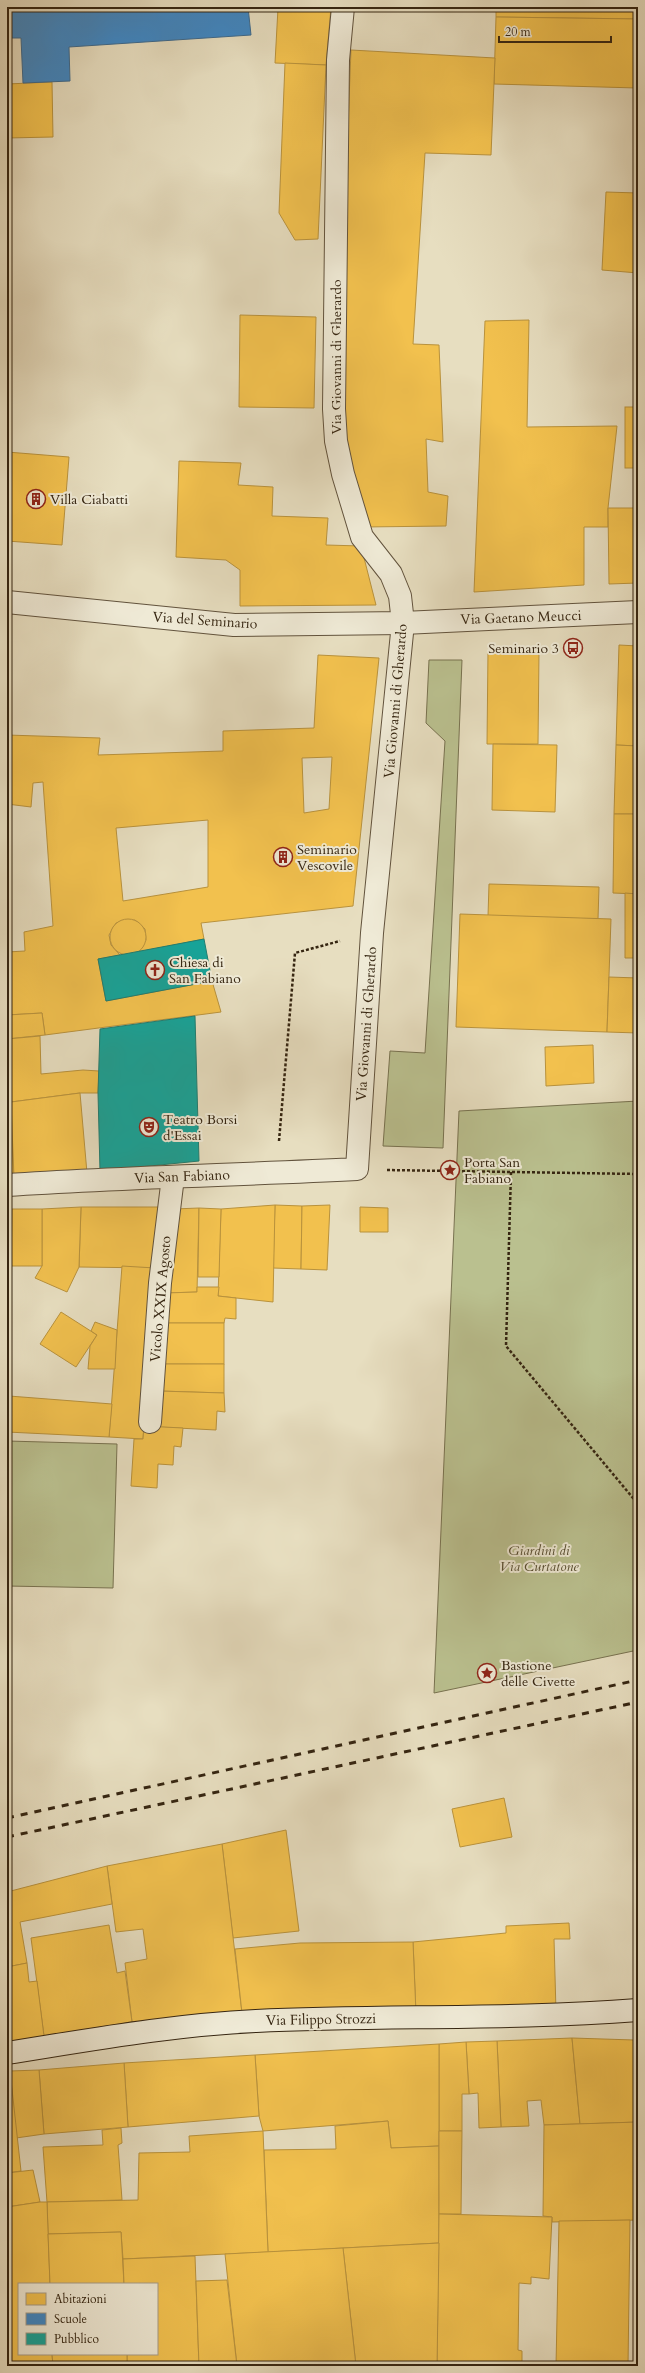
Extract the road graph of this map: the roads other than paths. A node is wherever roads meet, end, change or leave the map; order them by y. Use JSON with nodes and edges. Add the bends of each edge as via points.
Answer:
{"nodes":[{"id":1,"x":343,"y":7,"type":"edge"},
{"id":2,"x":7,"y":602,"type":"edge"},
{"id":3,"x":638,"y":612,"type":"edge"},
{"id":4,"x":403,"y":623,"type":"junction"},
{"id":5,"x":357,"y":1170,"type":"joint"},
{"id":6,"x":173,"y":1178,"type":"junction"},
{"id":7,"x":7,"y":1185,"type":"edge"},
{"id":8,"x":150,"y":1422,"type":"dead end"},
{"id":9,"x":638,"y":2010,"type":"edge"},
{"id":10,"x":7,"y":2054,"type":"edge"}],
"edges":[{"from":1,"to":4,"type":"street","name":"Via Giovanni di Gherardo","via":[[338,60],[334,409],[336,441],[362,537],[391,574],[400,596]]},
{"from":2,"to":4,"type":"street","name":"Via del Seminario","via":[[234,624]]},
{"from":3,"to":4,"type":"street","name":"Via Gaetano Meucci"},
{"from":4,"to":5,"type":"street","name":"Via Giovanni di Gherardo","via":[[372,933]]},
{"from":5,"to":6,"type":"street","name":"Via San Fabiano"},
{"from":6,"to":7,"type":"street","name":"Via San Fabiano","via":[[90,1178]]},
{"from":6,"to":8,"type":"street","name":"Vicolo XXIX Agosto","via":[[160,1283]]},
{"from":9,"to":10,"type":"street","name":"Via Filippo Strozzi","via":[[581,2014],[256,2021],[164,2028]]}]}
